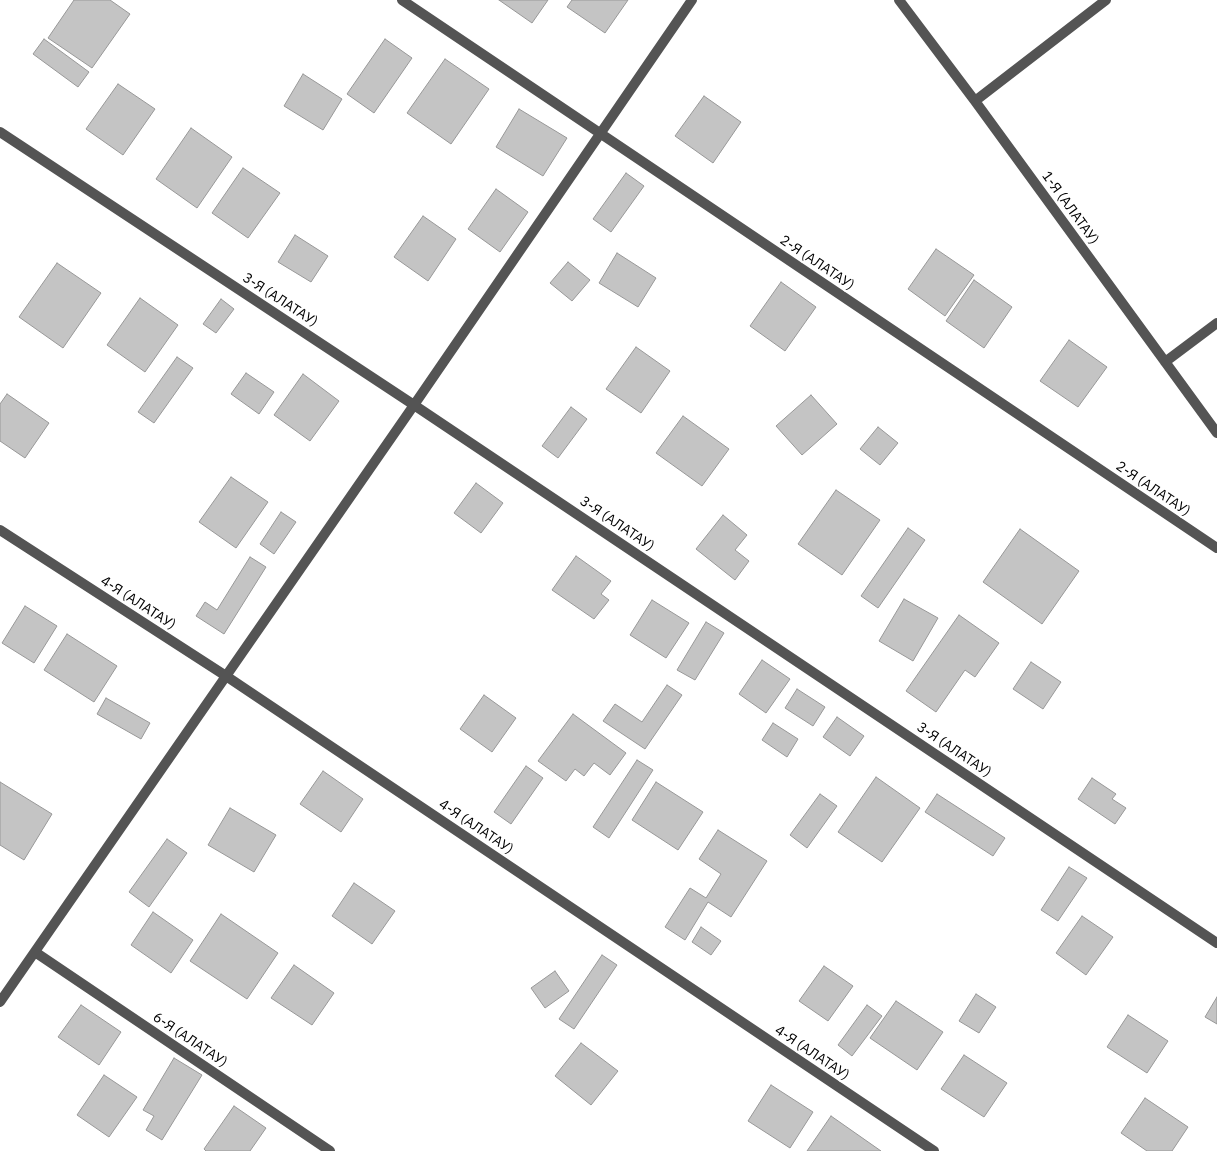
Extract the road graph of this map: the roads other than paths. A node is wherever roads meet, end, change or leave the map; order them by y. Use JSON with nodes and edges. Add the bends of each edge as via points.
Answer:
{"nodes":[{"id":1,"x":402,"y":0,"type":"edge"},
{"id":2,"x":692,"y":0,"type":"edge"},
{"id":3,"x":899,"y":0,"type":"edge"},
{"id":4,"x":1106,"y":0,"type":"edge"},
{"id":5,"x":975,"y":101,"type":"junction"},
{"id":6,"x":0,"y":132,"type":"edge"},
{"id":7,"x":600,"y":134,"type":"junction"},
{"id":8,"x":1217,"y":324,"type":"edge"},
{"id":9,"x":1165,"y":362,"type":"junction"},
{"id":10,"x":414,"y":405,"type":"junction"},
{"id":11,"x":1217,"y":432,"type":"edge"},
{"id":12,"x":0,"y":530,"type":"edge"},
{"id":13,"x":1217,"y":548,"type":"edge"},
{"id":14,"x":226,"y":676,"type":"junction"},
{"id":15,"x":1217,"y":943,"type":"edge"},
{"id":16,"x":35,"y":952,"type":"junction"},
{"id":17,"x":0,"y":1002,"type":"edge"},
{"id":18,"x":330,"y":1151,"type":"edge"},
{"id":19,"x":934,"y":1151,"type":"edge"}],
"edges":[{"from":1,"to":7,"type":"street","name":"2-Я (АЛАТАУ)"},
{"from":2,"to":7,"type":"street"},
{"from":3,"to":5,"type":"street","name":"1-Я (АЛАТАУ)"},
{"from":4,"to":5,"type":"street"},
{"from":5,"to":9,"type":"street","name":"1-Я (АЛАТАУ)"},
{"from":6,"to":10,"type":"street","name":"3-Я (АЛАТАУ)"},
{"from":7,"to":10,"type":"street"},
{"from":7,"to":13,"type":"street","name":"2-Я (АЛАТАУ)"},
{"from":8,"to":9,"type":"street"},
{"from":9,"to":11,"type":"street","name":"1-Я (АЛАТАУ)"},
{"from":10,"to":14,"type":"street"},
{"from":10,"to":15,"type":"street","name":"3-Я (АЛАТАУ)"},
{"from":12,"to":14,"type":"street","name":"4-Я (АЛАТАУ)"},
{"from":14,"to":16,"type":"street"},
{"from":14,"to":19,"type":"street","name":"4-Я (АЛАТАУ)"},
{"from":16,"to":17,"type":"street"},
{"from":16,"to":18,"type":"street","name":"6-Я (АЛАТАУ)"}]}
